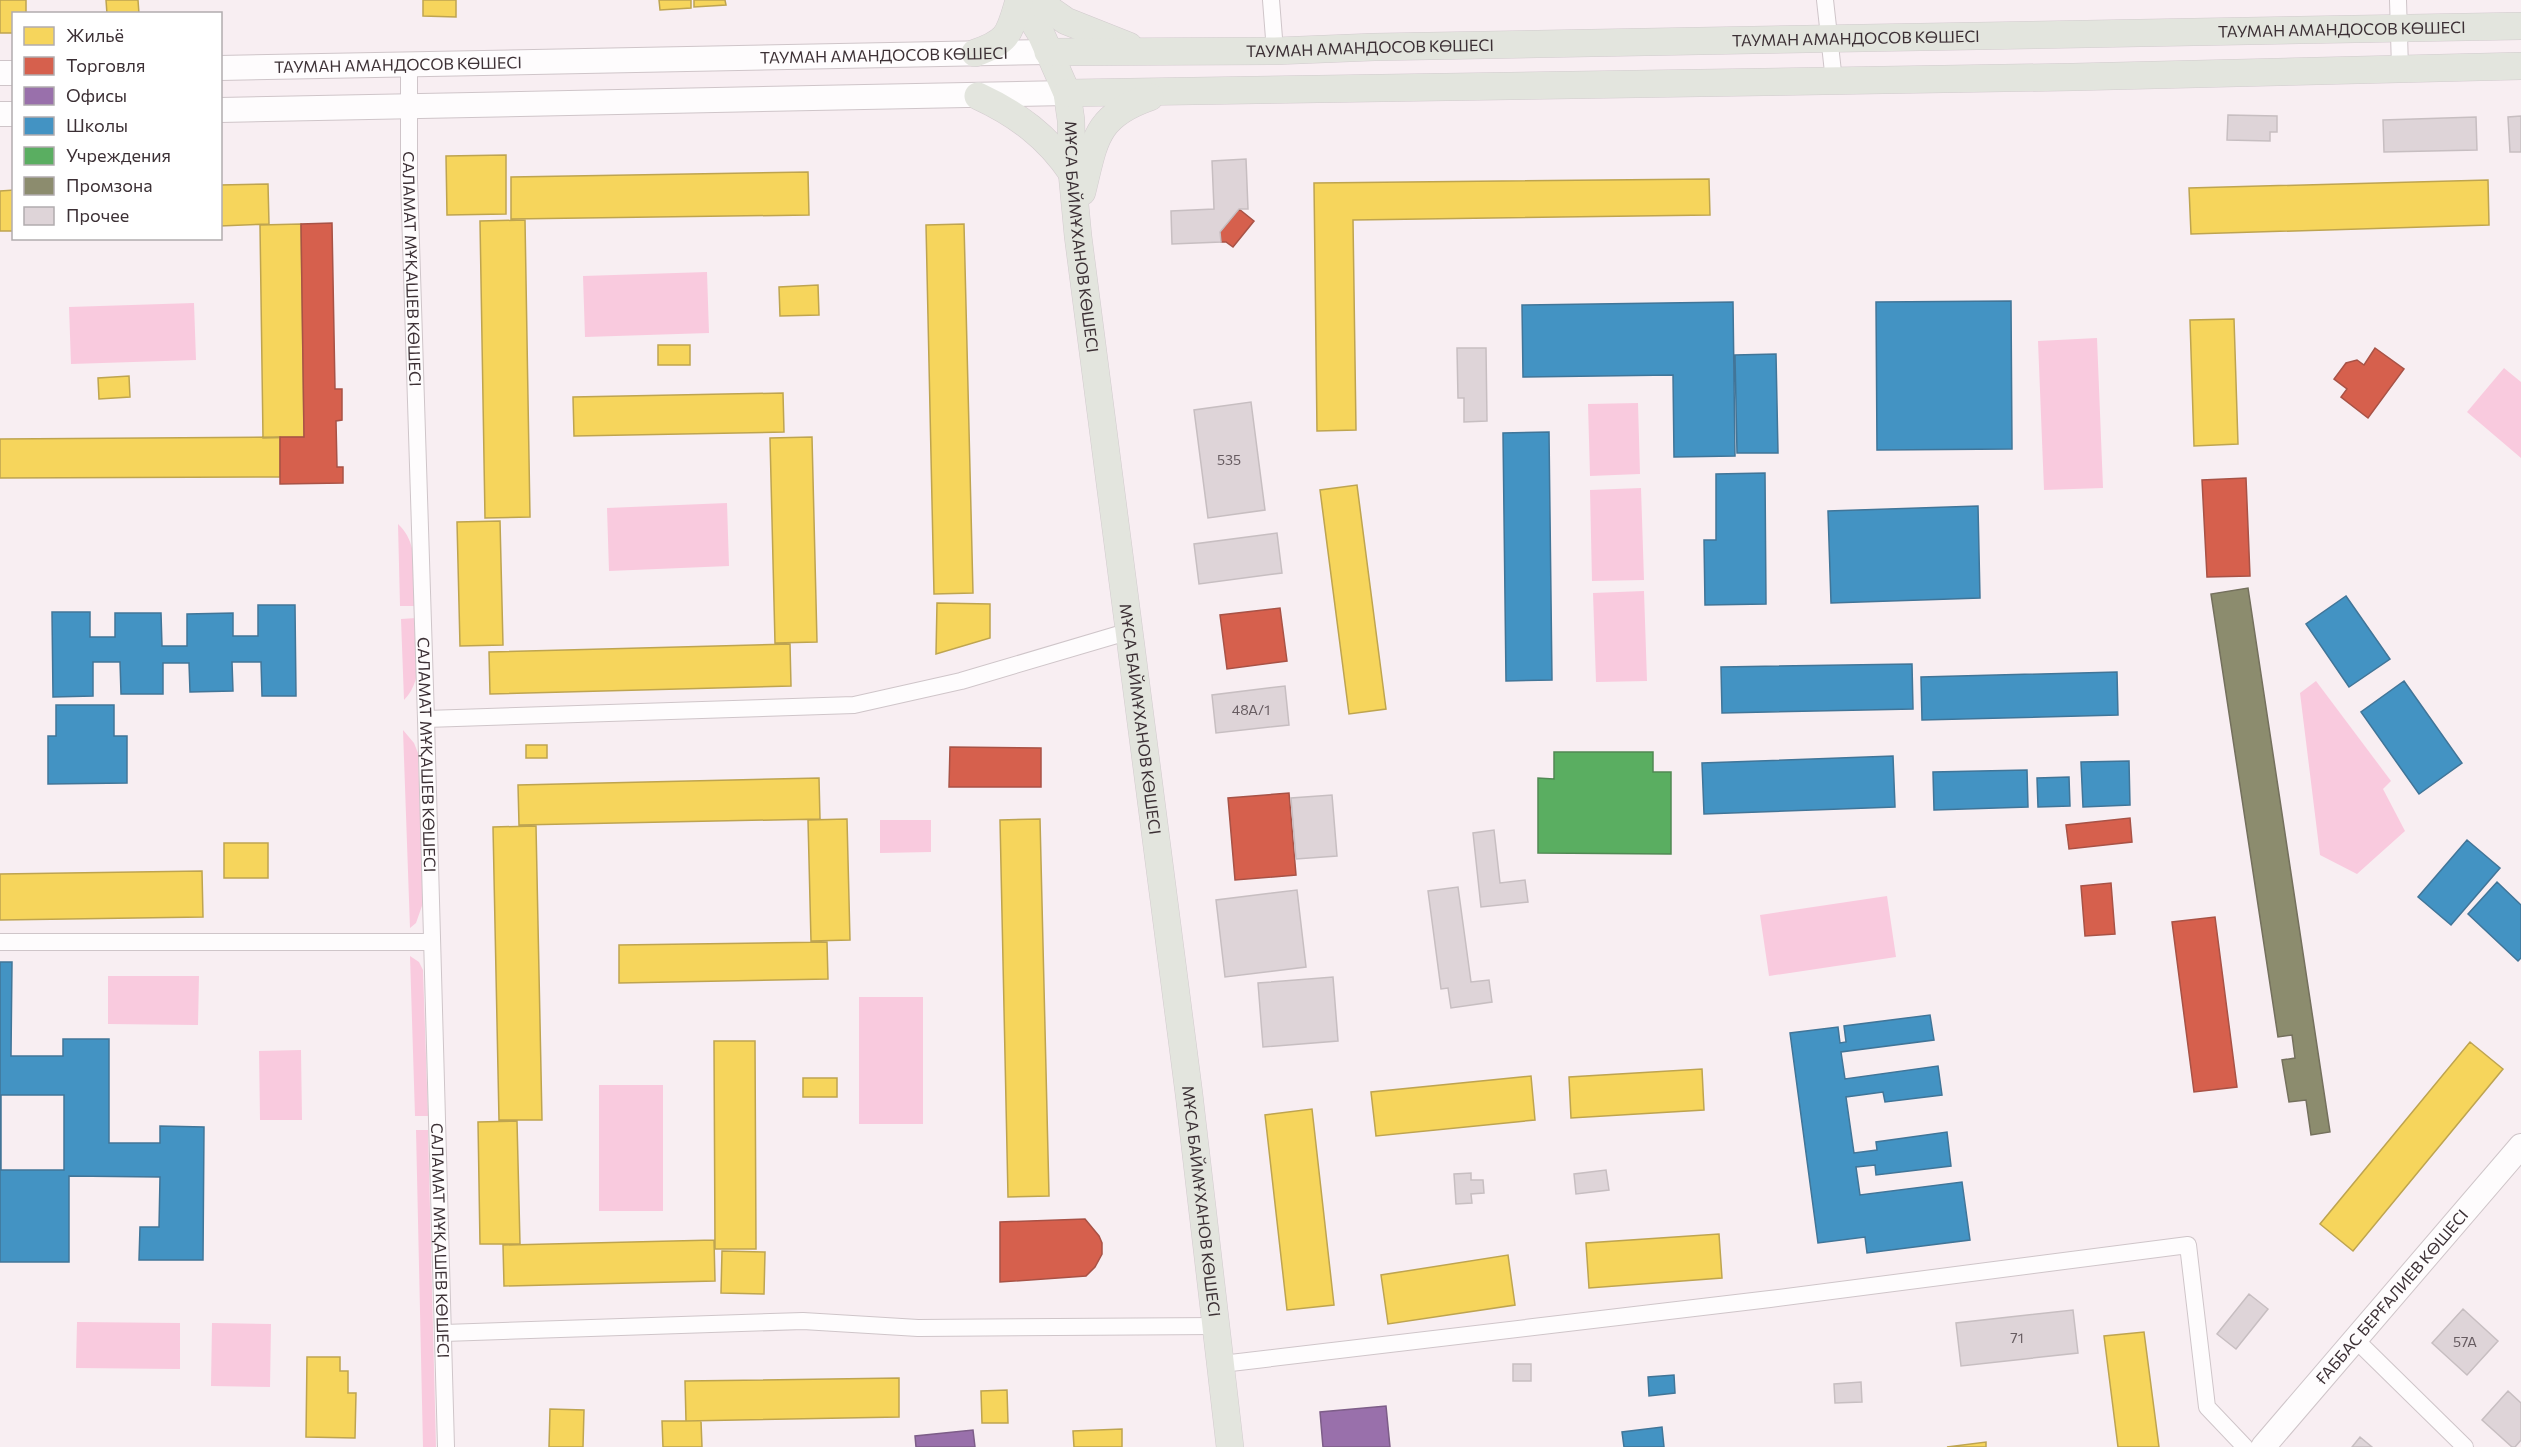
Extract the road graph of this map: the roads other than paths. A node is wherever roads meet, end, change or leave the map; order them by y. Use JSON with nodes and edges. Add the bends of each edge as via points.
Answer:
{"nodes":[{"id":1,"x":1019,"y":0,"type":"edge"},
{"id":2,"x":1036,"y":0,"type":"edge"},
{"id":3,"x":1271,"y":0,"type":"edge"},
{"id":4,"x":1826,"y":0,"type":"edge"},
{"id":5,"x":2398,"y":0,"type":"edge"},
{"id":6,"x":2521,"y":26,"type":"edge"},
{"id":7,"x":2399,"y":28,"type":"junction"},
{"id":8,"x":1831,"y":38,"type":"junction"},
{"id":9,"x":1275,"y":51,"type":"junction"},
{"id":10,"x":1047,"y":52,"type":"junction"},
{"id":11,"x":1147,"y":52,"type":"junction"},
{"id":12,"x":975,"y":53,"type":"junction"},
{"id":13,"x":409,"y":63,"type":"junction"},
{"id":14,"x":2521,"y":66,"type":"edge"},
{"id":15,"x":222,"y":68,"type":"edge"},
{"id":16,"x":2400,"y":68,"type":"junction"},
{"id":17,"x":1834,"y":81,"type":"junction"},
{"id":18,"x":1163,"y":92,"type":"junction"},
{"id":19,"x":1067,"y":93,"type":"junction"},
{"id":20,"x":978,"y":96,"type":"junction"},
{"id":21,"x":410,"y":106,"type":"junction"},
{"id":22,"x":222,"y":110,"type":"edge"},
{"id":23,"x":1072,"y":173,"type":"junction"},
{"id":24,"x":1077,"y":211,"type":"junction"},
{"id":25,"x":1130,"y":631,"type":"junction"},
{"id":26,"x":426,"y":719,"type":"junction"},
{"id":27,"x":0,"y":942,"type":"edge"},
{"id":28,"x":432,"y":942,"type":"junction"},
{"id":29,"x":2521,"y":1146,"type":"edge"},
{"id":30,"x":1218,"y":1326,"type":"junction"},
{"id":31,"x":444,"y":1333,"type":"junction"},
{"id":32,"x":2356,"y":1340,"type":"junction"},
{"id":33,"x":1222,"y":1364,"type":"junction"},
{"id":34,"x":446,"y":1447,"type":"edge"},
{"id":35,"x":1230,"y":1447,"type":"edge"},
{"id":36,"x":2245,"y":1447,"type":"edge"},
{"id":37,"x":2263,"y":1447,"type":"edge"},
{"id":38,"x":2465,"y":1447,"type":"edge"}],
"edges":[{"from":1,"to":10,"type":"main road","name":"МҰСА БАЙМҰХАНОВ КӨШЕСІ","via":[[1041,34]]},
{"from":1,"to":12,"type":"main road","via":[[1003,40]]},
{"from":2,"to":11,"type":"main road","via":[[1066,21]]},
{"from":3,"to":9,"type":"street"},
{"from":4,"to":8,"type":"street"},
{"from":5,"to":7,"type":"street"},
{"from":6,"to":7,"type":"main road","name":"ТАУМАН АМАНДОСОВ КӨШЕСІ"},
{"from":7,"to":8,"type":"main road","name":"ТАУМАН АМАНДОСОВ КӨШЕСІ"},
{"from":7,"to":16,"type":"street"},
{"from":8,"to":9,"type":"main road","name":"ТАУМАН АМАНДОСОВ КӨШЕСІ"},
{"from":8,"to":17,"type":"street"},
{"from":9,"to":11,"type":"main road","name":"ТАУМАН АМАНДОСОВ КӨШЕСІ"},
{"from":10,"to":11,"type":"main road","name":"ТАУМАН АМАНДОСОВ КӨШЕСІ"},
{"from":10,"to":12,"type":"main road","name":"ТАУМАН АМАНДОСОВ КӨШЕСІ"},
{"from":10,"to":19,"type":"main road","name":"МҰСА БАЙМҰХАНОВ КӨШЕСІ"},
{"from":12,"to":13,"type":"main road","name":"ТАУМАН АМАНДОСОВ КӨШЕСІ"},
{"from":13,"to":15,"type":"main road","name":"ТАУМАН АМАНДОСОВ КӨШЕСІ"},
{"from":13,"to":21,"type":"street","name":"САЛАМАТ МҰҚАШЕВ КӨШЕСІ"},
{"from":14,"to":16,"type":"main road"},
{"from":16,"to":17,"type":"main road"},
{"from":17,"to":18,"type":"main road"},
{"from":18,"to":19,"type":"main road"},
{"from":18,"to":24,"type":"main road","via":[[1112,116],[1091,155]]},
{"from":19,"to":20,"type":"main road"},
{"from":19,"to":23,"type":"main road","name":"МҰСА БАЙМҰХАНОВ КӨШЕСІ"},
{"from":20,"to":21,"type":"main road"},
{"from":20,"to":23,"type":"main road","via":[[1009,110],[1058,152]]},
{"from":21,"to":22,"type":"main road"},
{"from":21,"to":26,"type":"street","name":"САЛАМАТ МҰҚАШЕВ КӨШЕСІ"},
{"from":23,"to":24,"type":"main road","name":"МҰСА БАЙМҰХАНОВ КӨШЕСІ"},
{"from":24,"to":25,"type":"main road","name":"МҰСА БАЙМҰХАНОВ КӨШЕСІ"},
{"from":25,"to":26,"type":"street","via":[[961,681],[854,705]]},
{"from":25,"to":30,"type":"main road","name":"МҰСА БАЙМҰХАНОВ КӨШЕСІ"},
{"from":26,"to":28,"type":"street","name":"САЛАМАТ МҰҚАШЕВ КӨШЕСІ"},
{"from":27,"to":28,"type":"street"},
{"from":28,"to":31,"type":"street","name":"САЛАМАТ МҰҚАШЕВ КӨШЕСІ"},
{"from":29,"to":32,"type":"main road","name":"ҒАББАС БЕРҒАЛИЕВ КӨШЕСІ"},
{"from":30,"to":31,"type":"street","via":[[918,1328],[803,1321]]},
{"from":30,"to":33,"type":"main road","name":"МҰСА БАЙМҰХАНОВ КӨШЕСІ"},
{"from":31,"to":34,"type":"street","name":"САЛАМАТ МҰҚАШЕВ КӨШЕСІ"},
{"from":32,"to":37,"type":"main road","name":"ҒАББАС БЕРҒАЛИЕВ КӨШЕСІ"},
{"from":32,"to":38,"type":"street"},
{"from":33,"to":35,"type":"main road","name":"МҰСА БАЙМҰХАНОВ КӨШЕСІ"},
{"from":33,"to":36,"type":"street","via":[[2188,1245],[2206,1407]]}]}
